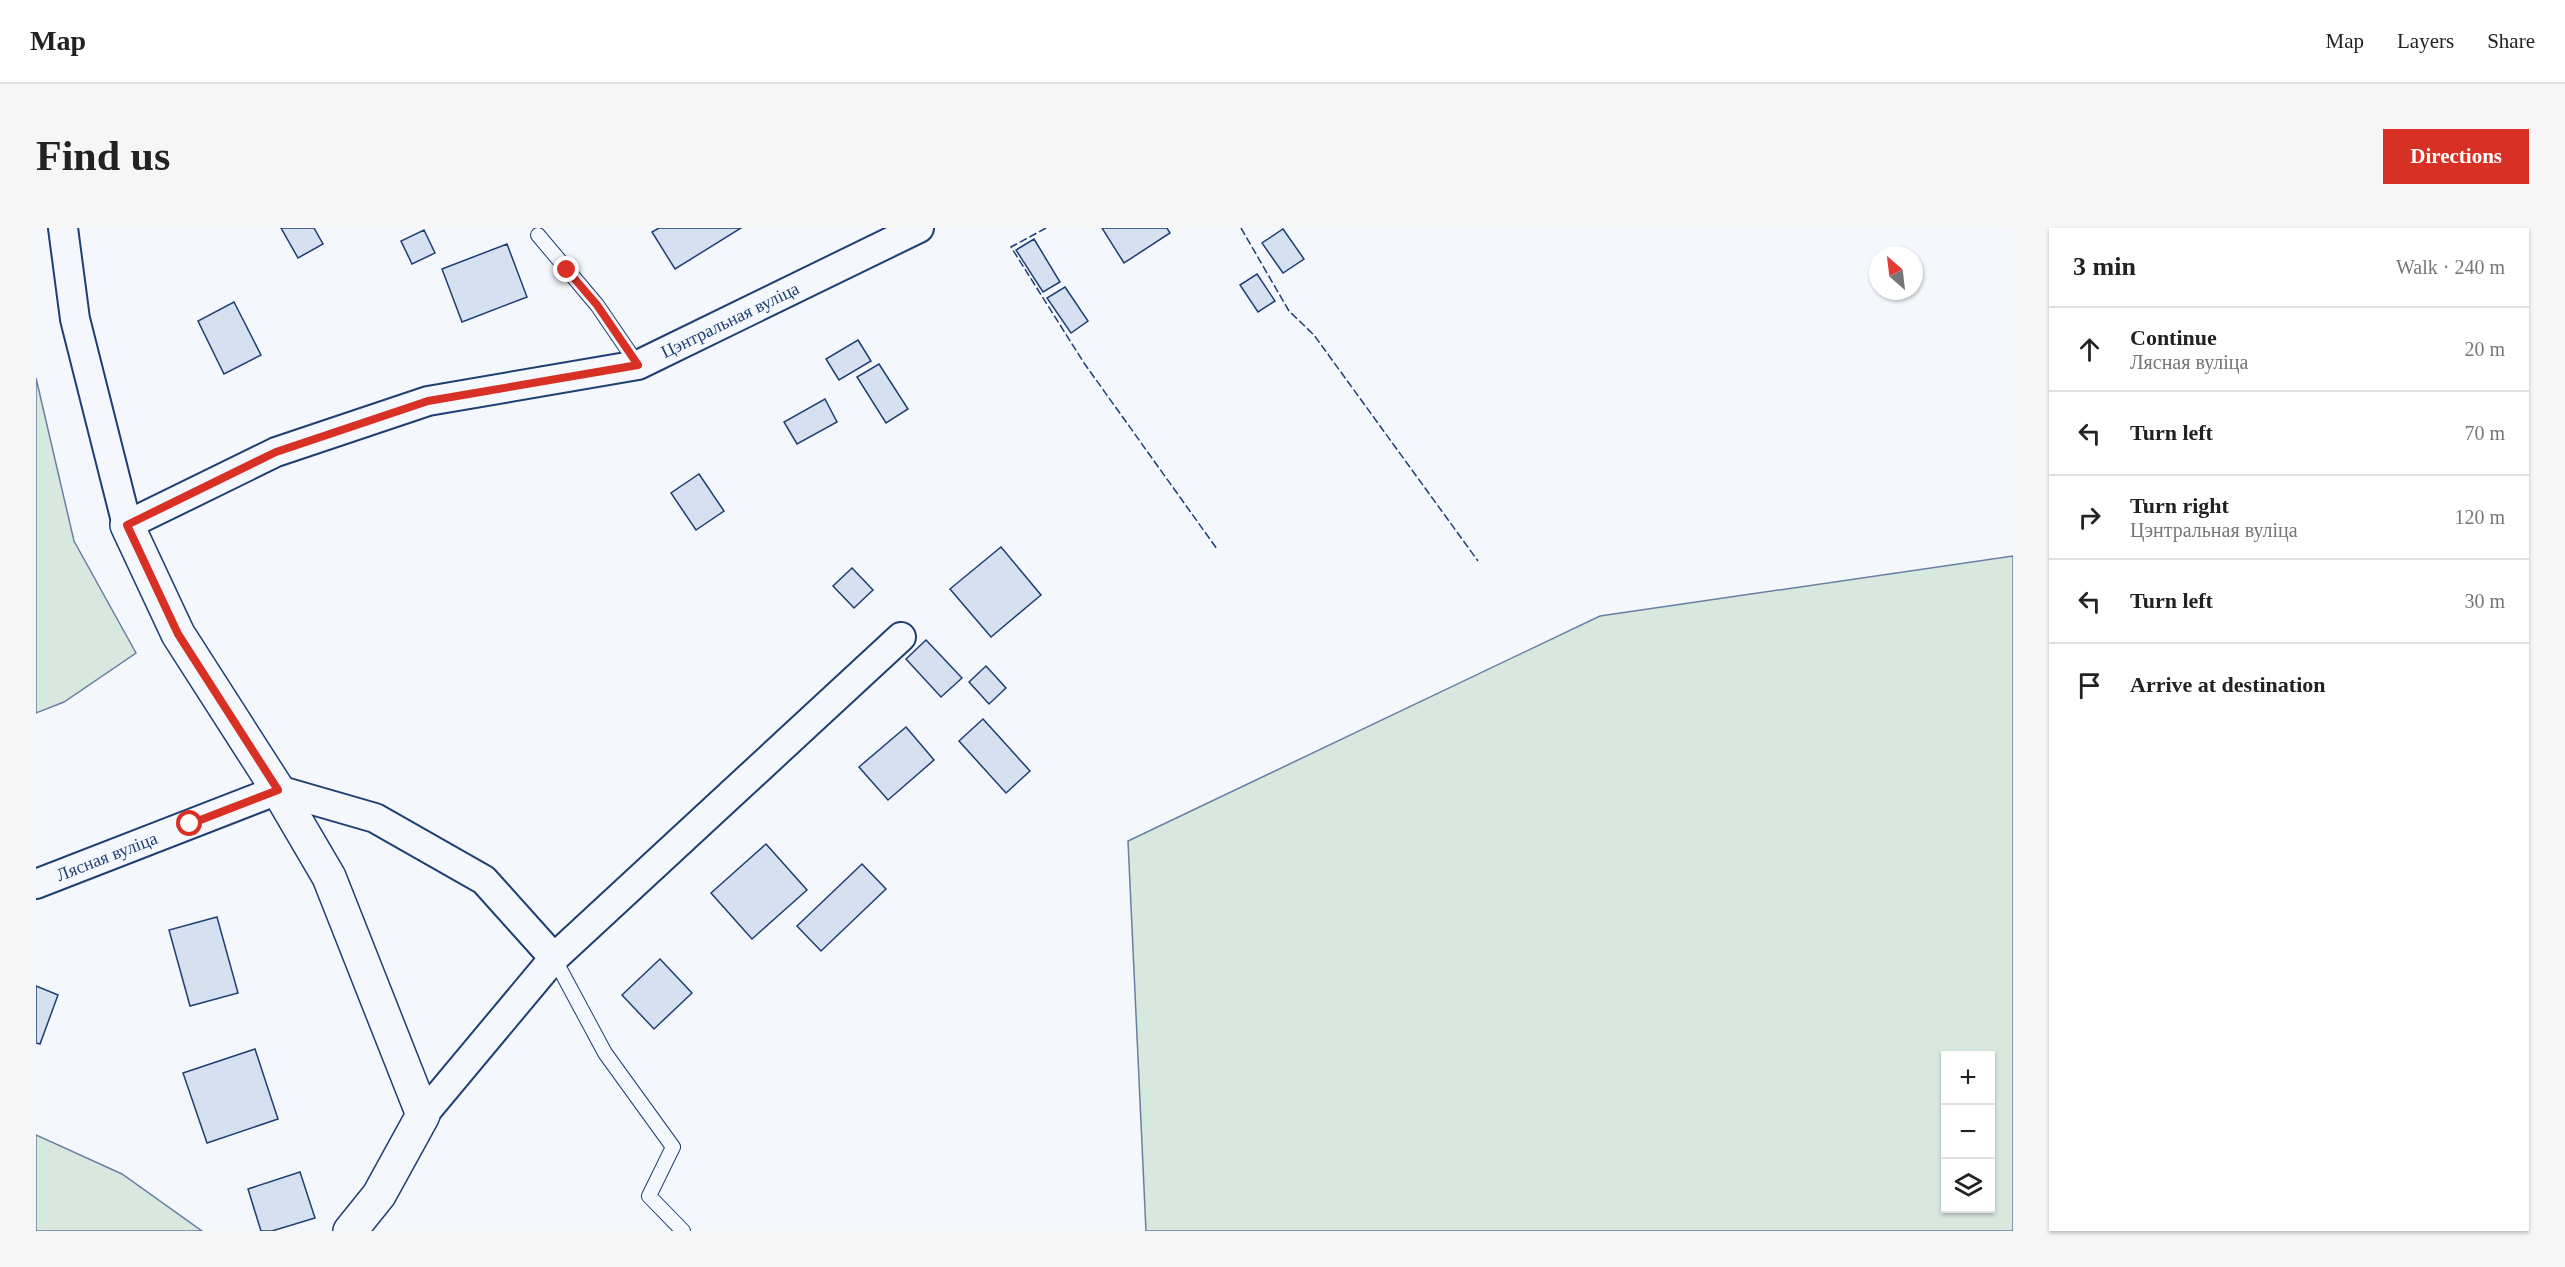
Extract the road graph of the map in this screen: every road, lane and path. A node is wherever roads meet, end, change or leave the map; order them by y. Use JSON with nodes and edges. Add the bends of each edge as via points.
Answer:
{"nodes":[{"id":1,"x":63,"y":228,"type":"edge"},
{"id":2,"x":919,"y":228,"type":"edge"},
{"id":3,"x":538,"y":235,"type":"dead end"},
{"id":4,"x":638,"y":365,"type":"junction"},
{"id":5,"x":127,"y":525,"type":"junction"},
{"id":6,"x":901,"y":637,"type":"dead end"},
{"id":7,"x":278,"y":790,"type":"junction"},
{"id":8,"x":36,"y":884,"type":"edge"},
{"id":9,"x":554,"y":958,"type":"junction"},
{"id":10,"x":423,"y":1115,"type":"junction"},
{"id":11,"x":350,"y":1231,"type":"edge"},
{"id":12,"x":683,"y":1231,"type":"edge"}],
"edges":[{"from":1,"to":5,"type":"street","via":[[75,319]]},
{"from":2,"to":4,"type":"street","name":"Цэнтральная вуліца"},
{"from":3,"to":4,"type":"lane","via":[[597,305]]},
{"from":4,"to":5,"type":"street","name":"Цэнтральная вуліца","via":[[428,401],[276,452]]},
{"from":5,"to":7,"type":"street","via":[[178,634]]},
{"from":6,"to":9,"type":"street"},
{"from":7,"to":8,"type":"street","name":"Лясная вуліца"},
{"from":7,"to":9,"type":"street","via":[[375,818],[484,880]]},
{"from":7,"to":10,"type":"street","via":[[329,877]]},
{"from":9,"to":10,"type":"street"},
{"from":9,"to":12,"type":"lane","via":[[604,1053],[673,1147],[650,1196]]},
{"from":10,"to":11,"type":"street","via":[[379,1195]]}]}
